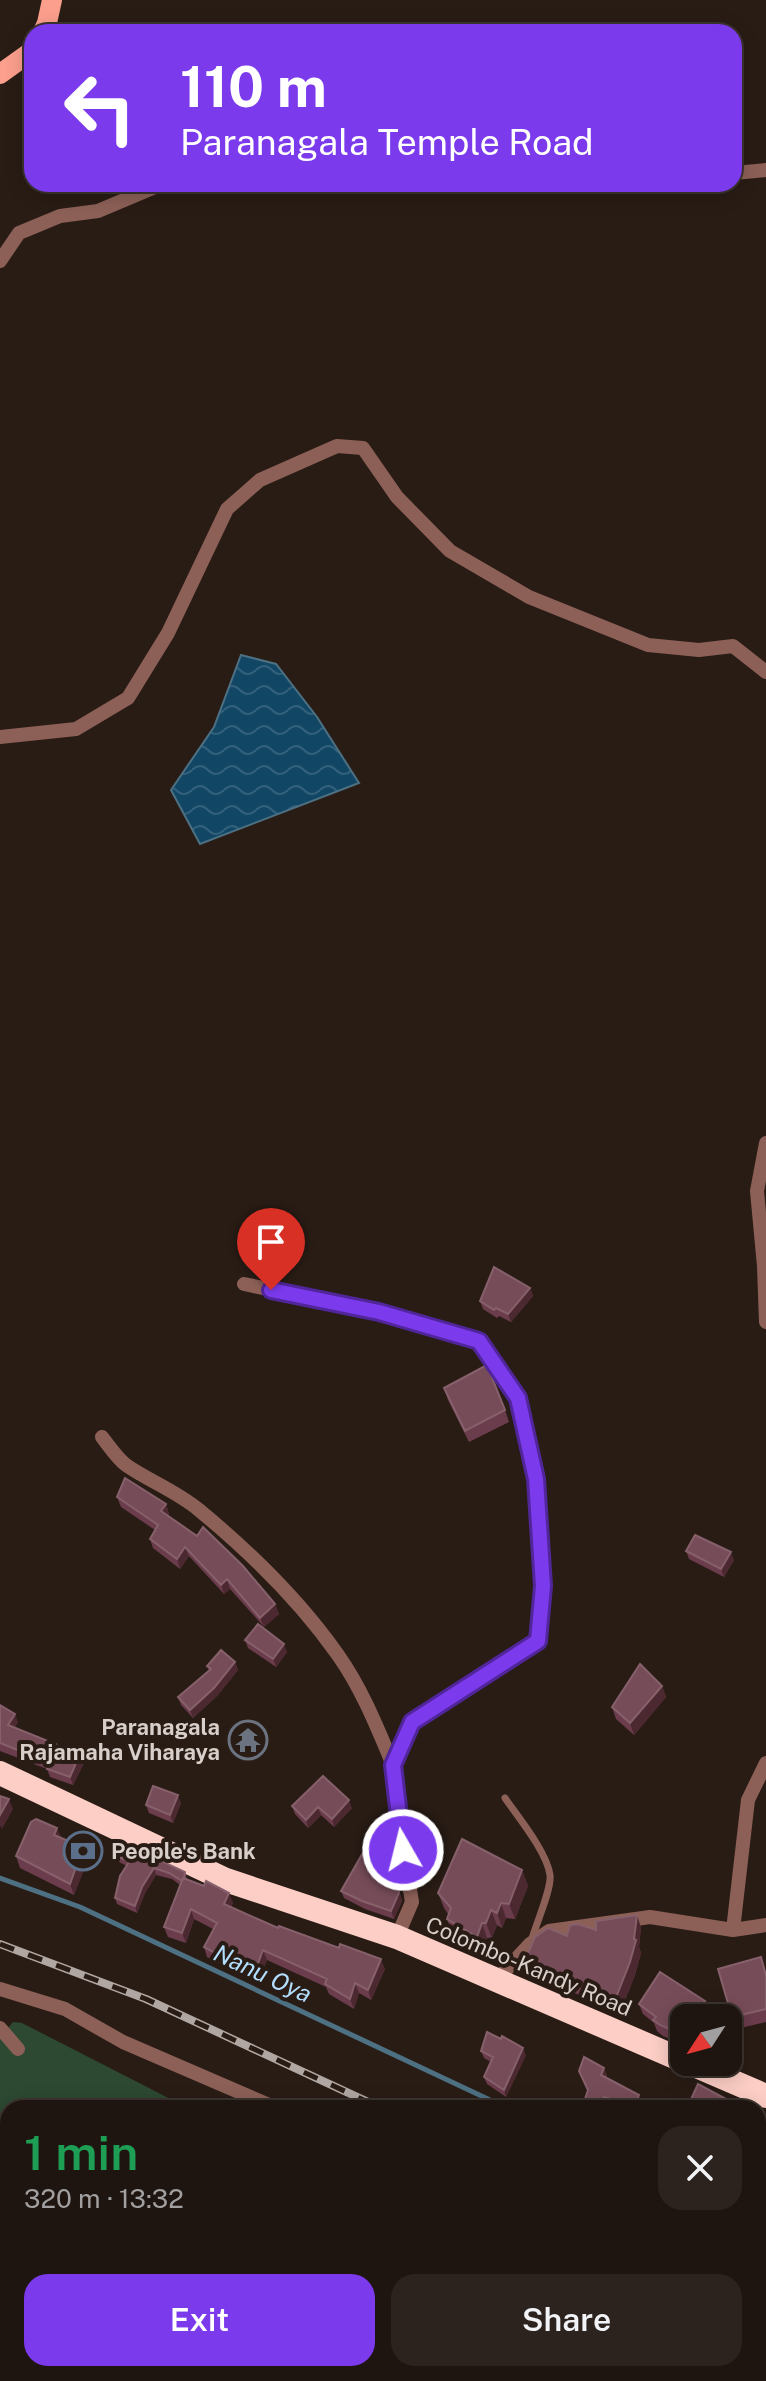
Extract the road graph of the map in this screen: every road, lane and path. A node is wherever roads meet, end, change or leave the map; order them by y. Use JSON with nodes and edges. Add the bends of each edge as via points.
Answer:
{"nodes":[{"id":1,"x":52,"y":0,"type":"edge"},
{"id":2,"x":47,"y":24,"type":"edge"},
{"id":3,"x":24,"y":57,"type":"edge"},
{"id":4,"x":0,"y":74,"type":"edge"},
{"id":5,"x":766,"y":170,"type":"edge"},
{"id":6,"x":742,"y":172,"type":"edge"},
{"id":7,"x":143,"y":192,"type":"edge"},
{"id":8,"x":0,"y":261,"type":"edge"},
{"id":9,"x":766,"y":672,"type":"edge"},
{"id":10,"x":0,"y":737,"type":"edge"},
{"id":11,"x":766,"y":1143,"type":"edge"},
{"id":12,"x":244,"y":1284,"type":"dead end"},
{"id":13,"x":766,"y":1322,"type":"edge"},
{"id":14,"x":102,"y":1437,"type":"dead end"},
{"id":15,"x":766,"y":1763,"type":"edge"},
{"id":16,"x":393,"y":1765,"type":"junction"},
{"id":17,"x":0,"y":1773,"type":"edge"},
{"id":18,"x":505,"y":1798,"type":"dead end"},
{"id":19,"x":766,"y":1925,"type":"edge"},
{"id":20,"x":733,"y":1930,"type":"junction"},
{"id":21,"x":397,"y":1937,"type":"junction"},
{"id":22,"x":530,"y":1944,"type":"junction"},
{"id":23,"x":496,"y":1981,"type":"junction"},
{"id":24,"x":0,"y":1989,"type":"edge"},
{"id":25,"x":0,"y":2028,"type":"edge"},
{"id":26,"x":18,"y":2049,"type":"dead end"},
{"id":27,"x":670,"y":2054,"type":"edge"},
{"id":28,"x":720,"y":2076,"type":"edge"},
{"id":29,"x":766,"y":2096,"type":"edge"},
{"id":30,"x":247,"y":2100,"type":"edge"}],
"edges":[{"from":1,"to":2,"type":"main road"},
{"from":3,"to":4,"type":"main road"},
{"from":5,"to":6,"type":"street"},
{"from":7,"to":8,"type":"street","via":[[19,233]]},
{"from":9,"to":10,"type":"street","via":[[733,646],[699,650],[648,645],[529,597],[450,551],[397,497],[363,448],[337,446],[260,480],[227,509],[168,633],[128,698],[76,729]]},
{"from":11,"to":13,"type":"street","via":[[757,1191]]},
{"from":12,"to":16,"type":"street","via":[[379,1312],[479,1341],[518,1398],[536,1479],[543,1586],[538,1641],[412,1722]]},
{"from":14,"to":16,"type":"street","via":[[124,1464],[197,1508],[308,1616],[360,1691]]},
{"from":15,"to":20,"type":"street","via":[[748,1800]]},
{"from":16,"to":21,"type":"street","via":[[412,1902]]},
{"from":17,"to":21,"type":"highway","name":"Colombo-Kandy Road","via":[[226,1880]]},
{"from":18,"to":22,"type":"lane","via":[[550,1875]]},
{"from":19,"to":20,"type":"street"},
{"from":20,"to":22,"type":"street","via":[[650,1917],[549,1931]]},
{"from":21,"to":23,"type":"highway","name":"Colombo-Kandy Road"},
{"from":22,"to":23,"type":"street"},
{"from":23,"to":27,"type":"highway","name":"Colombo-Kandy Road"},
{"from":24,"to":30,"type":"street","via":[[65,2009]]},
{"from":25,"to":26,"type":"street"},
{"from":28,"to":29,"type":"highway","name":"Colombo-Kandy Road"}]}
